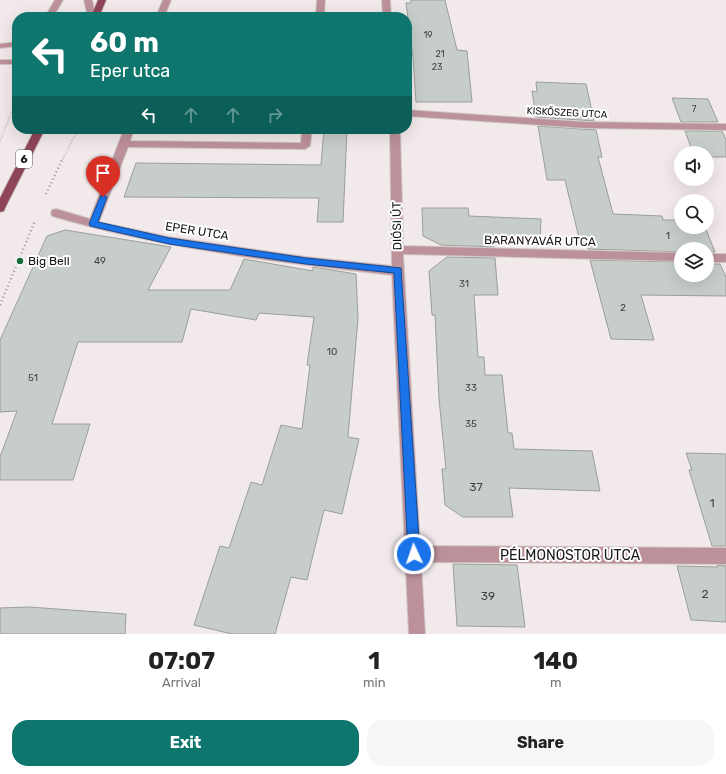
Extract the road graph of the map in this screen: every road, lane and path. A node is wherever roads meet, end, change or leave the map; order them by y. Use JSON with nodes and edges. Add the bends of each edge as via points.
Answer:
{"nodes":[{"id":1,"x":59,"y":0,"type":"edge"},
{"id":2,"x":88,"y":0,"type":"edge"},
{"id":3,"x":102,"y":0,"type":"edge"},
{"id":4,"x":167,"y":0,"type":"edge"},
{"id":5,"x":321,"y":0,"type":"edge"},
{"id":6,"x":386,"y":0,"type":"edge"},
{"id":7,"x":51,"y":12,"type":"edge"},
{"id":8,"x":92,"y":12,"type":"edge"},
{"id":9,"x":96,"y":12,"type":"edge"},
{"id":10,"x":162,"y":12,"type":"edge"},
{"id":11,"x":320,"y":12,"type":"edge"},
{"id":12,"x":387,"y":12,"type":"edge"},
{"id":13,"x":12,"y":45,"type":"edge"},
{"id":14,"x":0,"y":46,"type":"edge"},
{"id":15,"x":1,"y":62,"type":"edge"},
{"id":16,"x":12,"y":62,"type":"edge"},
{"id":17,"x":12,"y":68,"type":"edge"},
{"id":18,"x":12,"y":111,"type":"edge"},
{"id":19,"x":412,"y":113,"type":"edge"},
{"id":20,"x":726,"y":127,"type":"edge"},
{"id":21,"x":37,"y":134,"type":"edge"},
{"id":22,"x":127,"y":134,"type":"edge"},
{"id":23,"x":306,"y":134,"type":"edge"},
{"id":24,"x":395,"y":134,"type":"edge"},
{"id":25,"x":0,"y":141,"type":"edge"},
{"id":26,"x":124,"y":144,"type":"junction"},
{"id":27,"x":4,"y":191,"type":"edge"},
{"id":28,"x":0,"y":208,"type":"edge"},
{"id":29,"x":56,"y":213,"type":"dead end"},
{"id":30,"x":93,"y":224,"type":"junction"},
{"id":31,"x":398,"y":250,"type":"junction"},
{"id":32,"x":674,"y":257,"type":"edge"},
{"id":33,"x":714,"y":258,"type":"edge"},
{"id":34,"x":726,"y":258,"type":"edge"},
{"id":35,"x":398,"y":271,"type":"junction"},
{"id":36,"x":414,"y":554,"type":"junction"},
{"id":37,"x":726,"y":556,"type":"edge"},
{"id":38,"x":417,"y":634,"type":"edge"}],
"edges":[{"from":1,"to":7,"type":"street"},
{"from":2,"to":8,"type":"street"},
{"from":3,"to":9,"type":"main road"},
{"from":4,"to":10,"type":"street"},
{"from":5,"to":11,"type":"street"},
{"from":6,"to":12,"type":"street"},
{"from":13,"to":14,"type":"street"},
{"from":15,"to":16,"type":"street"},
{"from":15,"to":17,"type":"street"},
{"from":18,"to":25,"type":"path"},
{"from":19,"to":20,"type":"street","name":"KISKŐSZEG UTCA","via":[[584,125]]},
{"from":21,"to":27,"type":"main road","number":"6"},
{"from":22,"to":26,"type":"street"},
{"from":23,"to":26,"type":"street","via":[[305,146]]},
{"from":24,"to":31,"type":"street","name":"DIÓSI ÚT"},
{"from":26,"to":30,"type":"street"},
{"from":27,"to":28,"type":"main road","number":"6"},
{"from":29,"to":30,"type":"street","name":"EPER UTCA"},
{"from":30,"to":35,"type":"street","name":"EPER UTCA","via":[[169,241],[306,261]]},
{"from":31,"to":32,"type":"street","name":"BARANYAVÁR UTCA"},
{"from":31,"to":35,"type":"street","name":"DIÓSI ÚT"},
{"from":33,"to":34,"type":"street"},
{"from":35,"to":36,"type":"street","name":"DIÓSI ÚT"},
{"from":36,"to":37,"type":"street","name":"PÉLMONOSTOR UTCA"},
{"from":36,"to":38,"type":"street","name":"DIÓSI ÚT"}]}
